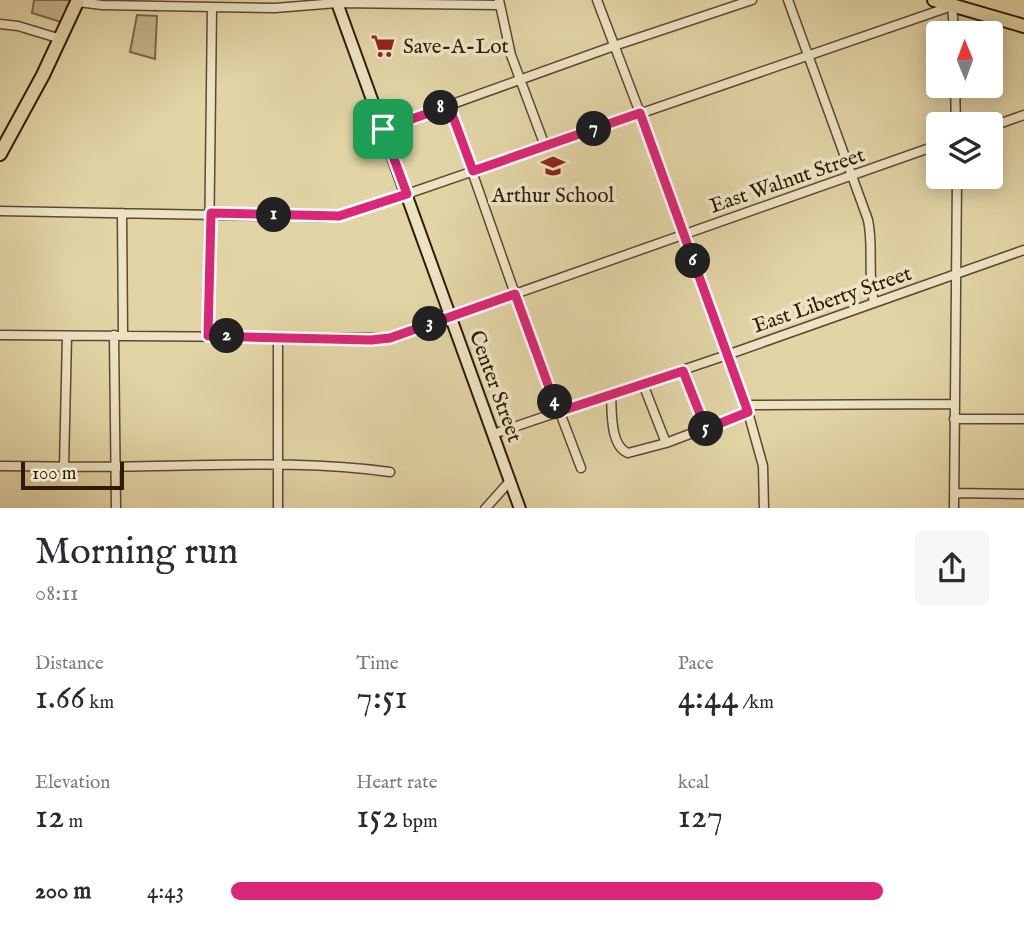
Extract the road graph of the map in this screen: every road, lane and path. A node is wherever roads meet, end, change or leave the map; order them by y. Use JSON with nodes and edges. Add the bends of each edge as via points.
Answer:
{"nodes":[{"id":1,"x":597,"y":0,"type":"edge"},
{"id":2,"x":752,"y":0,"type":"edge"},
{"id":3,"x":788,"y":0,"type":"edge"},
{"id":4,"x":934,"y":0,"type":"edge"},
{"id":5,"x":78,"y":1,"type":"edge"},
{"id":6,"x":337,"y":1,"type":"edge"},
{"id":7,"x":499,"y":2,"type":"edge"},
{"id":8,"x":953,"y":3,"type":"edge"},
{"id":9,"x":212,"y":8,"type":"junction"},
{"id":10,"x":954,"y":21,"type":"edge"},
{"id":11,"x":0,"y":24,"type":"edge"},
{"id":12,"x":1024,"y":26,"type":"edge"},
{"id":13,"x":61,"y":39,"type":"junction"},
{"id":14,"x":614,"y":46,"type":"junction"},
{"id":15,"x":808,"y":55,"type":"junction"},
{"id":16,"x":520,"y":80,"type":"junction"},
{"id":17,"x":449,"y":106,"type":"junction"},
{"id":18,"x":640,"y":113,"type":"junction"},
{"id":19,"x":1024,"y":115,"type":"edge"},
{"id":20,"x":1003,"y":122,"type":"edge"},
{"id":21,"x":383,"y":129,"type":"junction"},
{"id":22,"x":6,"y":132,"type":"edge"},
{"id":23,"x":545,"y":146,"type":"junction"},
{"id":24,"x":926,"y":149,"type":"edge"},
{"id":25,"x":0,"y":154,"type":"edge"},
{"id":26,"x":473,"y":171,"type":"junction"},
{"id":27,"x":852,"y":175,"type":"junction"},
{"id":28,"x":957,"y":189,"type":"edge"},
{"id":29,"x":407,"y":194,"type":"junction"},
{"id":30,"x":0,"y":211,"type":"edge"},
{"id":31,"x":122,"y":213,"type":"junction"},
{"id":32,"x":211,"y":213,"type":"junction"},
{"id":33,"x":684,"y":235,"type":"junction"},
{"id":34,"x":1024,"y":250,"type":"edge"},
{"id":35,"x":958,"y":274,"type":"junction"},
{"id":36,"x":515,"y":294,"type":"junction"},
{"id":37,"x":874,"y":302,"type":"junction"},
{"id":38,"x":450,"y":317,"type":"junction"},
{"id":39,"x":0,"y":335,"type":"edge"},
{"id":40,"x":118,"y":335,"type":"junction"},
{"id":41,"x":67,"y":336,"type":"junction"},
{"id":42,"x":208,"y":336,"type":"junction"},
{"id":43,"x":278,"y":338,"type":"junction"},
{"id":44,"x":727,"y":355,"type":"junction"},
{"id":45,"x":683,"y":371,"type":"junction"},
{"id":46,"x":643,"y":384,"type":"junction"},
{"id":47,"x":611,"y":395,"type":"junction"},
{"id":48,"x":954,"y":404,"type":"junction"},
{"id":49,"x":747,"y":409,"type":"junction"},
{"id":50,"x":558,"y":412,"type":"junction"},
{"id":51,"x":954,"y":419,"type":"junction"},
{"id":52,"x":1024,"y":419,"type":"edge"},
{"id":53,"x":706,"y":429,"type":"junction"},
{"id":54,"x":493,"y":434,"type":"junction"},
{"id":55,"x":666,"y":443,"type":"junction"},
{"id":56,"x":278,"y":464,"type":"junction"},
{"id":57,"x":0,"y":466,"type":"edge"},
{"id":58,"x":64,"y":467,"type":"junction"},
{"id":59,"x":116,"y":467,"type":"junction"},
{"id":60,"x":581,"y":468,"type":"dead end"},
{"id":61,"x":390,"y":472,"type":"dead end"},
{"id":62,"x":510,"y":481,"type":"junction"},
{"id":63,"x":954,"y":493,"type":"junction"},
{"id":64,"x":1024,"y":494,"type":"edge"},
{"id":65,"x":116,"y":508,"type":"edge"},
{"id":66,"x":278,"y":508,"type":"edge"},
{"id":67,"x":486,"y":508,"type":"edge"},
{"id":68,"x":520,"y":508,"type":"edge"},
{"id":69,"x":764,"y":508,"type":"edge"},
{"id":70,"x":954,"y":508,"type":"edge"}],
"edges":[{"from":1,"to":14,"type":"street"},
{"from":2,"to":14,"type":"street"},
{"from":3,"to":15,"type":"street"},
{"from":4,"to":8,"type":"main road"},
{"from":5,"to":9,"type":"street"},
{"from":5,"to":13,"type":"main road"},
{"from":6,"to":7,"type":"street"},
{"from":6,"to":9,"type":"street","via":[[275,8]]},
{"from":6,"to":21,"type":"main road","name":"Center Street"},
{"from":7,"to":16,"type":"street"},
{"from":8,"to":10,"type":"street"},
{"from":8,"to":12,"type":"main road"},
{"from":8,"to":15,"type":"street"},
{"from":9,"to":32,"type":"street"},
{"from":11,"to":13,"type":"street"},
{"from":13,"to":22,"type":"main road"},
{"from":14,"to":16,"type":"street"},
{"from":14,"to":18,"type":"street"},
{"from":15,"to":18,"type":"street"},
{"from":15,"to":27,"type":"street"},
{"from":16,"to":17,"type":"street"},
{"from":16,"to":23,"type":"street"},
{"from":17,"to":21,"type":"street"},
{"from":17,"to":26,"type":"street"},
{"from":18,"to":23,"type":"street"},
{"from":18,"to":33,"type":"street"},
{"from":19,"to":20,"type":"street"},
{"from":21,"to":29,"type":"main road","name":"Center Street"},
{"from":22,"to":25,"type":"main road"},
{"from":23,"to":26,"type":"street"},
{"from":24,"to":27,"type":"street","name":"East Walnut Street"},
{"from":26,"to":29,"type":"street"},
{"from":26,"to":36,"type":"street"},
{"from":27,"to":33,"type":"street","name":"East Walnut Street"},
{"from":27,"to":37,"type":"street","via":[[870,230],[869,276]]},
{"from":28,"to":35,"type":"street"},
{"from":29,"to":32,"type":"street","via":[[339,216]]},
{"from":29,"to":38,"type":"main road","name":"Center Street"},
{"from":30,"to":31,"type":"street"},
{"from":31,"to":32,"type":"street"},
{"from":31,"to":40,"type":"street"},
{"from":32,"to":42,"type":"street"},
{"from":33,"to":36,"type":"street","name":"East Walnut Street"},
{"from":33,"to":44,"type":"street"},
{"from":34,"to":35,"type":"street","name":"East Liberty Street"},
{"from":35,"to":37,"type":"street","name":"East Liberty Street"},
{"from":35,"to":48,"type":"street"},
{"from":36,"to":38,"type":"street","name":"East Walnut Street"},
{"from":36,"to":50,"type":"street"},
{"from":37,"to":44,"type":"street","name":"East Liberty Street"},
{"from":38,"to":43,"type":"street","name":"East Walnut Street","via":[[390,338]]},
{"from":38,"to":54,"type":"main road","name":"Center Street"},
{"from":39,"to":41,"type":"street","name":"East Walnut Street"},
{"from":40,"to":41,"type":"street","name":"East Walnut Street"},
{"from":40,"to":42,"type":"street","name":"East Walnut Street"},
{"from":40,"to":59,"type":"street"},
{"from":41,"to":58,"type":"street"},
{"from":42,"to":43,"type":"street","name":"East Walnut Street"},
{"from":43,"to":56,"type":"street"},
{"from":44,"to":45,"type":"street","name":"East Liberty Street"},
{"from":44,"to":49,"type":"street"},
{"from":45,"to":46,"type":"street","name":"East Liberty Street"},
{"from":45,"to":53,"type":"street"},
{"from":46,"to":47,"type":"street","name":"East Liberty Street"},
{"from":46,"to":55,"type":"street"},
{"from":47,"to":50,"type":"street","name":"East Liberty Street"},
{"from":47,"to":55,"type":"street","via":[[615,437],[622,451],[637,452]]},
{"from":48,"to":49,"type":"street"},
{"from":48,"to":51,"type":"street"},
{"from":49,"to":53,"type":"street"},
{"from":49,"to":69,"type":"street","via":[[761,455]]},
{"from":50,"to":54,"type":"street","name":"East Liberty Street"},
{"from":50,"to":60,"type":"street"},
{"from":51,"to":52,"type":"street"},
{"from":51,"to":63,"type":"street"},
{"from":53,"to":55,"type":"street"},
{"from":54,"to":62,"type":"main road","name":"Center Street"},
{"from":56,"to":59,"type":"street"},
{"from":56,"to":61,"type":"street"},
{"from":56,"to":66,"type":"street"},
{"from":57,"to":58,"type":"street"},
{"from":58,"to":59,"type":"street"},
{"from":59,"to":65,"type":"street"},
{"from":62,"to":67,"type":"street"},
{"from":62,"to":68,"type":"main road","name":"Center Street"},
{"from":63,"to":64,"type":"street"},
{"from":63,"to":70,"type":"street"}]}
